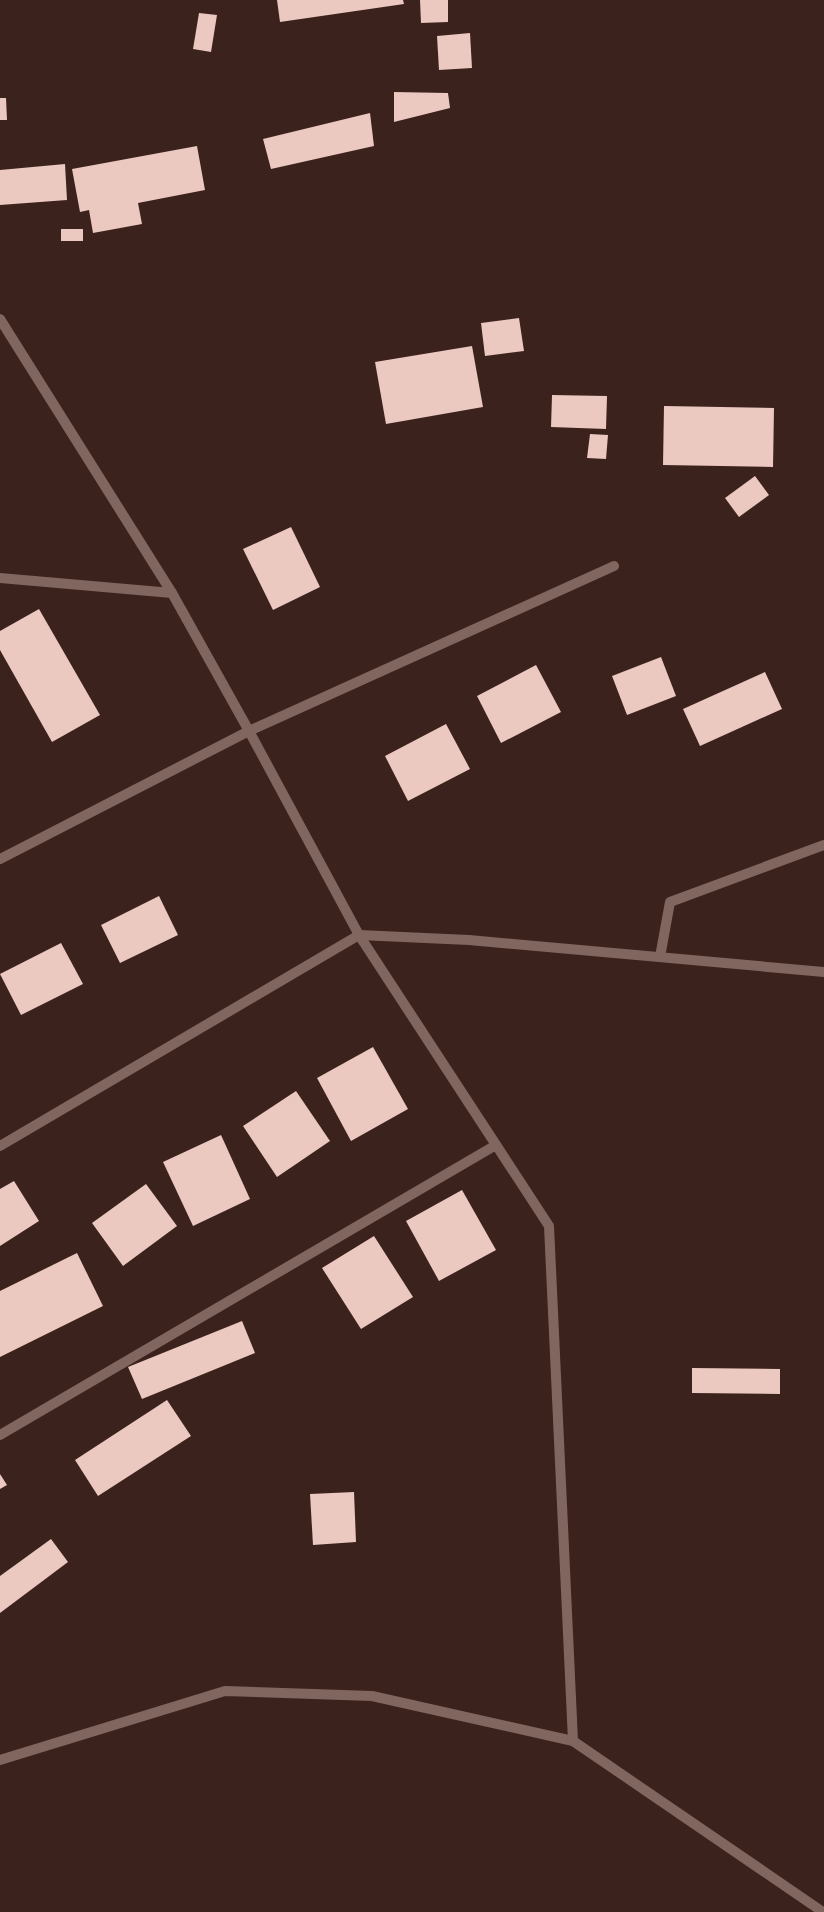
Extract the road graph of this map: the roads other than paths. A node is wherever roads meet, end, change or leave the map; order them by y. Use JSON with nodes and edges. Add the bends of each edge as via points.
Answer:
{"nodes":[{"id":1,"x":0,"y":319,"type":"edge"},
{"id":2,"x":614,"y":566,"type":"dead end"},
{"id":3,"x":0,"y":578,"type":"edge"},
{"id":4,"x":172,"y":594,"type":"junction"},
{"id":5,"x":249,"y":731,"type":"junction"},
{"id":6,"x":824,"y":845,"type":"edge"},
{"id":7,"x":0,"y":858,"type":"edge"},
{"id":8,"x":358,"y":936,"type":"junction"},
{"id":9,"x":660,"y":957,"type":"junction"},
{"id":10,"x":824,"y":972,"type":"edge"},
{"id":11,"x":496,"y":1145,"type":"junction"},
{"id":12,"x":0,"y":1146,"type":"edge"},
{"id":13,"x":0,"y":1435,"type":"edge"},
{"id":14,"x":573,"y":1741,"type":"junction"},
{"id":15,"x":0,"y":1760,"type":"edge"},
{"id":16,"x":823,"y":1912,"type":"edge"}],
"edges":[{"from":1,"to":4,"type":"street"},
{"from":2,"to":5,"type":"street"},
{"from":3,"to":4,"type":"street"},
{"from":4,"to":5,"type":"street"},
{"from":5,"to":7,"type":"street"},
{"from":5,"to":8,"type":"street"},
{"from":6,"to":9,"type":"street","via":[[670,902]]},
{"from":8,"to":9,"type":"street","via":[[469,940]]},
{"from":8,"to":11,"type":"street"},
{"from":8,"to":12,"type":"street"},
{"from":9,"to":10,"type":"street"},
{"from":11,"to":13,"type":"street"},
{"from":11,"to":14,"type":"street","via":[[549,1226]]},
{"from":14,"to":15,"type":"street","via":[[372,1696],[225,1691]]},
{"from":14,"to":16,"type":"street"}]}
